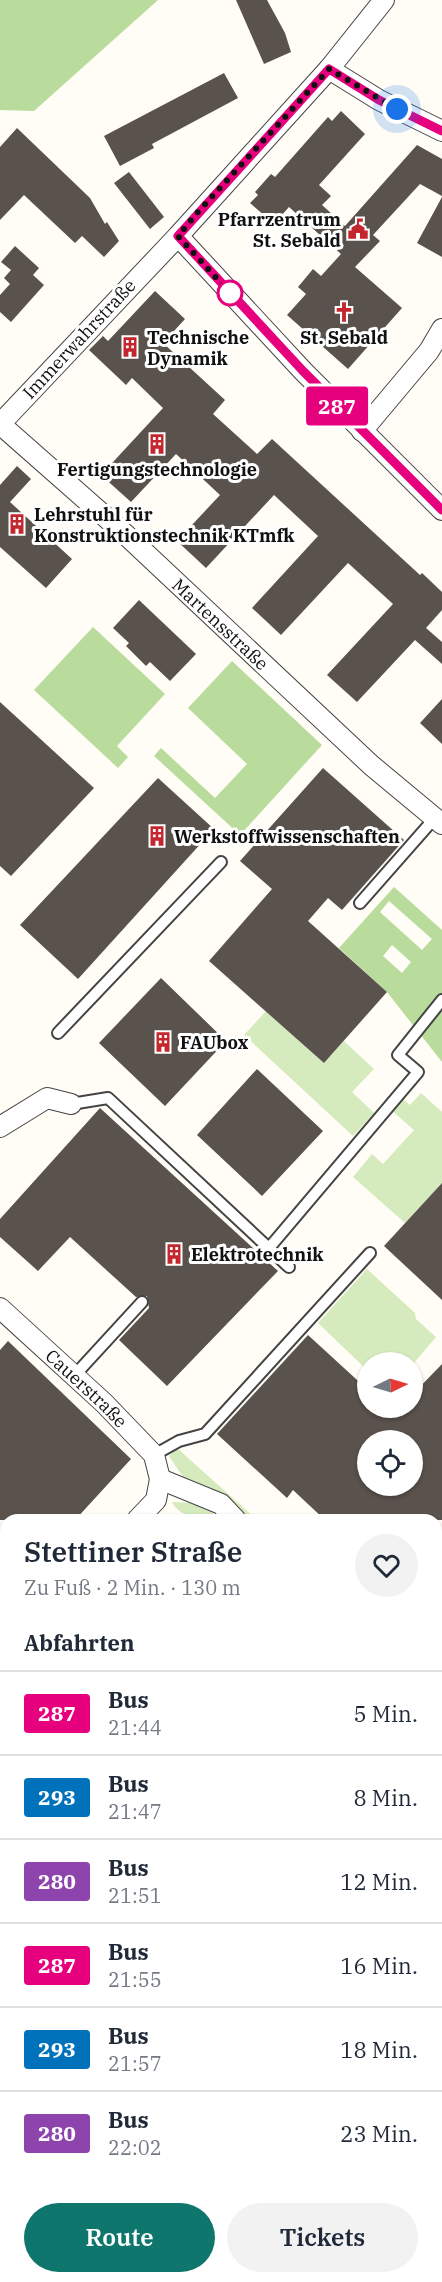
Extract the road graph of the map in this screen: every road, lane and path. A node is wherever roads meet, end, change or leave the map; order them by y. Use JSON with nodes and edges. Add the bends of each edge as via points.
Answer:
{"nodes":[{"id":1,"x":384,"y":0,"type":"edge"},
{"id":2,"x":329,"y":69,"type":"junction"},
{"id":3,"x":442,"y":131,"type":"edge"},
{"id":4,"x":178,"y":236,"type":"junction"},
{"id":5,"x":442,"y":329,"type":"edge"},
{"id":6,"x":0,"y":424,"type":"edge"},
{"id":7,"x":363,"y":431,"type":"junction"},
{"id":8,"x":442,"y":510,"type":"edge"},
{"id":9,"x":438,"y":822,"type":"edge"},
{"id":10,"x":220,"y":862,"type":"dead end"},
{"id":11,"x":360,"y":903,"type":"dead end"},
{"id":12,"x":442,"y":1000,"type":"edge"},
{"id":13,"x":58,"y":1033,"type":"dead end"},
{"id":14,"x":71,"y":1104,"type":"joint"},
{"id":15,"x":0,"y":1127,"type":"edge"},
{"id":16,"x":269,"y":1248,"type":"junction"},
{"id":17,"x":370,"y":1253,"type":"dead end"},
{"id":18,"x":289,"y":1267,"type":"dead end"},
{"id":19,"x":142,"y":1302,"type":"dead end"},
{"id":20,"x":0,"y":1308,"type":"edge"},
{"id":21,"x":74,"y":1376,"type":"junction"},
{"id":22,"x":154,"y":1455,"type":"junction"},
{"id":23,"x":160,"y":1479,"type":"junction"},
{"id":24,"x":143,"y":1514,"type":"edge"},
{"id":25,"x":230,"y":1514,"type":"edge"}],
"edges":[{"from":1,"to":2,"type":"street","name":"Immerwahrstraße"},
{"from":2,"to":3,"type":"street","via":[[379,100]]},
{"from":2,"to":4,"type":"street","name":"Immerwahrstraße"},
{"from":4,"to":6,"type":"street","name":"Immerwahrstraße"},
{"from":4,"to":7,"type":"street"},
{"from":5,"to":7,"type":"street","via":[[429,351]]},
{"from":6,"to":9,"type":"street","name":"Martensstraße"},
{"from":7,"to":8,"type":"street"},
{"from":9,"to":11,"type":"lane"},
{"from":10,"to":13,"type":"lane"},
{"from":12,"to":16,"type":"lane","via":[[398,1055],[418,1072]]},
{"from":14,"to":15,"type":"street","via":[[47,1098]]},
{"from":14,"to":16,"type":"lane","via":[[108,1098]]},
{"from":16,"to":18,"type":"lane"},
{"from":17,"to":22,"type":"lane","via":[[205,1434]]},
{"from":19,"to":21,"type":"lane"},
{"from":20,"to":21,"type":"street","name":"Cauerstraße"},
{"from":21,"to":22,"type":"street","name":"Cauerstraße","via":[[129,1426]]},
{"from":22,"to":23,"type":"street","name":"Cauerstraße"},
{"from":23,"to":24,"type":"street","via":[[156,1500]]},
{"from":23,"to":25,"type":"street","via":[[221,1504]]}]}
